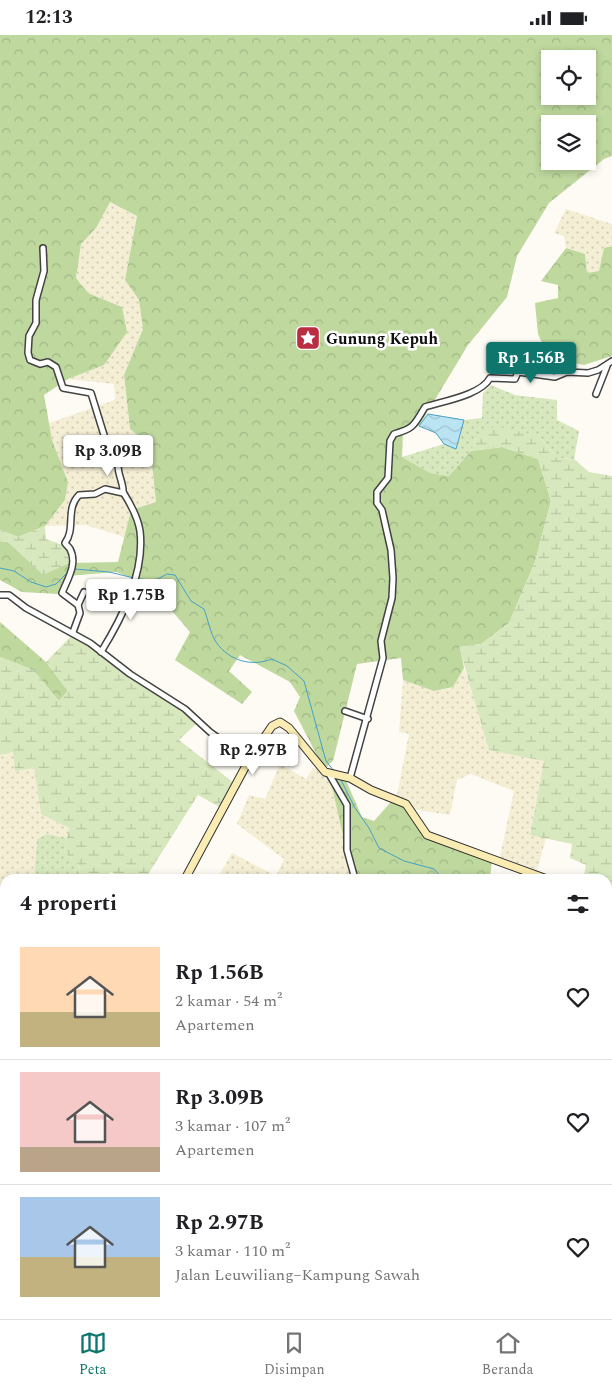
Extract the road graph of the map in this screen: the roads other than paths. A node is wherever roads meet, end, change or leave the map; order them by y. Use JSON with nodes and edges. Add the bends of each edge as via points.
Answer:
{"nodes":[{"id":1,"x":44,"y":248,"type":"dead end"},
{"id":2,"x":612,"y":361,"type":"edge"},
{"id":3,"x":607,"y":365,"type":"junction"},
{"id":4,"x":596,"y":395,"type":"dead end"},
{"id":5,"x":123,"y":492,"type":"junction"},
{"id":6,"x":84,"y":592,"type":"dead end"},
{"id":7,"x":0,"y":595,"type":"edge"},
{"id":8,"x":78,"y":605,"type":"junction"},
{"id":9,"x":73,"y":633,"type":"junction"},
{"id":10,"x":101,"y":652,"type":"junction"},
{"id":11,"x":345,"y":711,"type":"dead end"},
{"id":12,"x":368,"y":719,"type":"junction"},
{"id":13,"x":249,"y":760,"type":"junction"},
{"id":14,"x":330,"y":774,"type":"junction"},
{"id":15,"x":346,"y":777,"type":"junction"},
{"id":16,"x":188,"y":874,"type":"edge"},
{"id":17,"x":354,"y":874,"type":"edge"},
{"id":18,"x":533,"y":874,"type":"edge"}],
"edges":[{"from":1,"to":5,"type":"street","via":[[36,323],[29,336],[30,360],[40,364],[48,362],[56,367],[63,388],[91,393],[108,456],[118,463]]},
{"from":2,"to":3,"type":"street"},
{"from":3,"to":4,"type":"street"},
{"from":3,"to":12,"type":"street","via":[[588,373],[567,372],[555,377],[518,371],[516,379],[490,378],[486,386],[473,393],[425,407],[416,424],[409,430],[394,434],[390,441],[388,478],[377,492],[377,503],[382,510],[391,551],[392,598],[381,641],[383,658]]},
{"from":5,"to":8,"type":"street","via":[[106,489],[95,494],[82,494],[76,497],[69,512],[69,534],[65,543],[70,549],[72,575],[62,593]]},
{"from":5,"to":10,"type":"street","via":[[140,531],[136,573],[126,607]]},
{"from":6,"to":8,"type":"street"},
{"from":7,"to":9,"type":"street","via":[[9,595]]},
{"from":8,"to":9,"type":"street","via":[[80,613]]},
{"from":9,"to":10,"type":"street"},
{"from":10,"to":13,"type":"street","via":[[184,709]]},
{"from":11,"to":12,"type":"street"},
{"from":12,"to":15,"type":"street"},
{"from":13,"to":14,"type":"main road","via":[[272,726],[280,722],[289,728],[322,770]]},
{"from":13,"to":16,"type":"main road"},
{"from":14,"to":15,"type":"main road"},
{"from":14,"to":17,"type":"street","via":[[347,805],[347,850]]},
{"from":15,"to":18,"type":"main road","via":[[406,804],[426,835]]}]}
